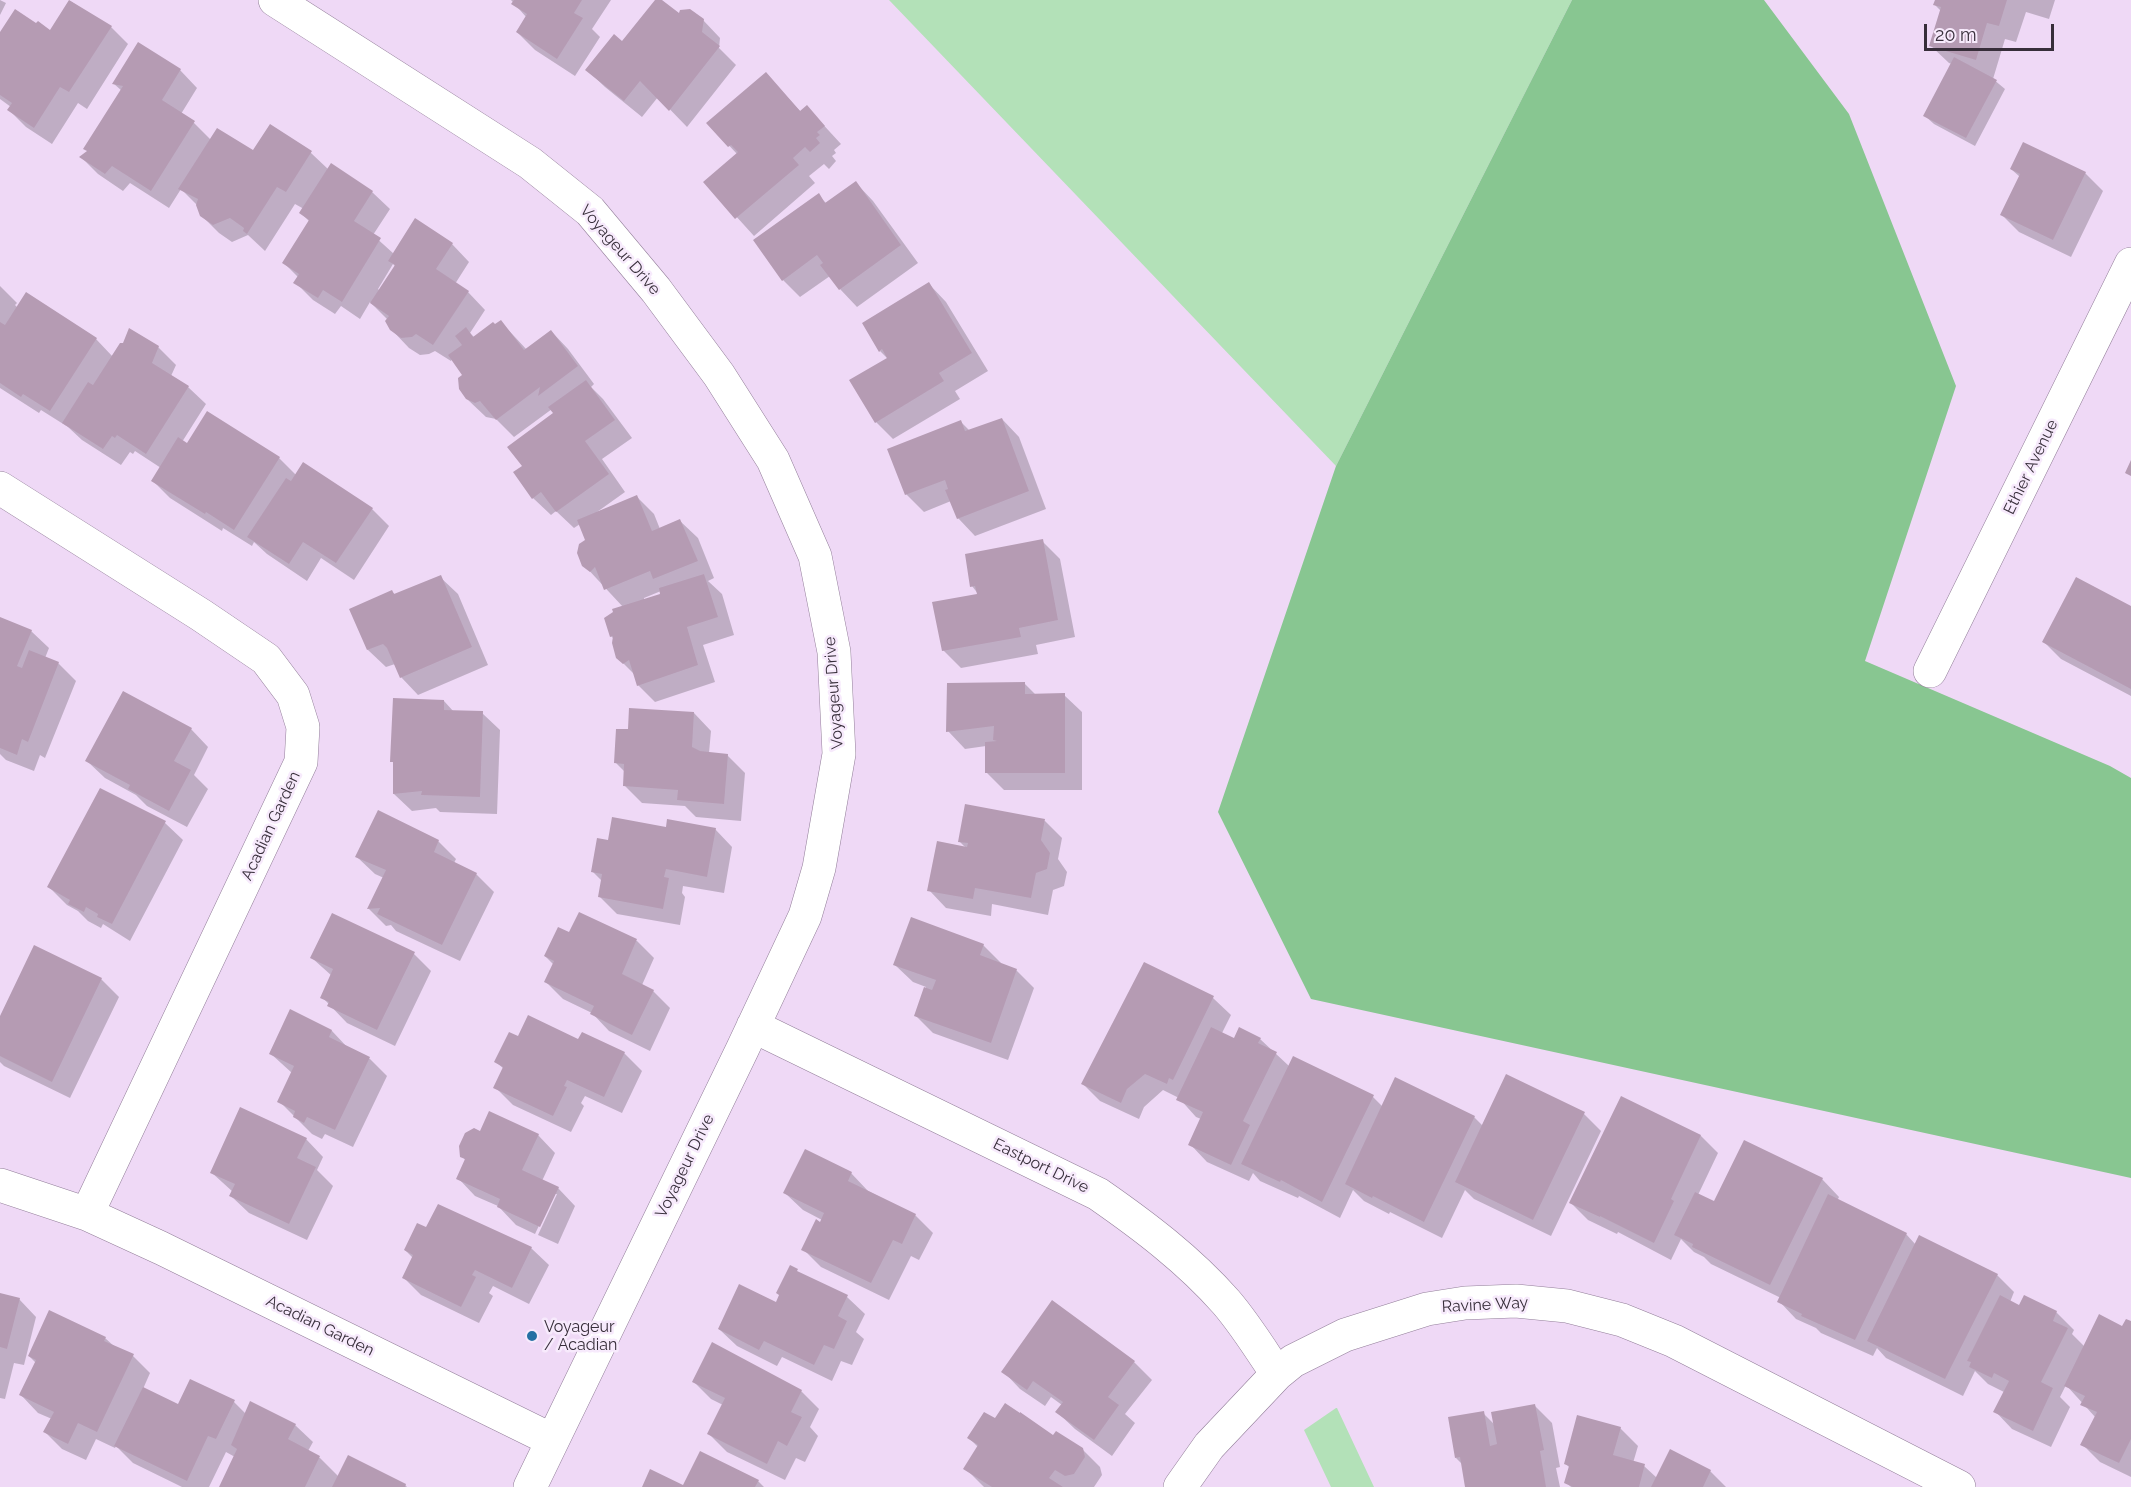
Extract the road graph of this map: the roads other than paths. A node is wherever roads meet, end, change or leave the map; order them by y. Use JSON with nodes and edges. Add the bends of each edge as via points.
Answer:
{"nodes":[{"id":1,"x":275,"y":0,"type":"edge"},
{"id":2,"x":2131,"y":264,"type":"edge"},
{"id":3,"x":0,"y":488,"type":"edge"},
{"id":4,"x":1930,"y":671,"type":"dead end"},
{"id":5,"x":753,"y":1026,"type":"junction"},
{"id":6,"x":0,"y":1185,"type":"edge"},
{"id":7,"x":87,"y":1214,"type":"junction"},
{"id":8,"x":1276,"y":1374,"type":"junction"},
{"id":9,"x":552,"y":1440,"type":"junction"},
{"id":10,"x":530,"y":1487,"type":"edge"},
{"id":11,"x":1180,"y":1487,"type":"edge"},
{"id":12,"x":1959,"y":1487,"type":"edge"}],
"edges":[{"from":1,"to":5,"type":"street","name":"Voyageur Drive","via":[[530,164],[590,211],[719,375],[773,460],[815,556],[834,652],[839,754],[819,868],[805,916]]},
{"from":2,"to":4,"type":"street","name":"Ethier Avenue"},
{"from":3,"to":7,"type":"street","name":"Acadian Garden","via":[[266,659],[293,695],[303,727],[301,762]]},
{"from":5,"to":8,"type":"street","name":"Eastport Drive","via":[[1098,1194],[1197,1272],[1226,1302]]},
{"from":5,"to":9,"type":"street","name":"Voyageur Drive"},
{"from":6,"to":7,"type":"street","name":"Acadian Garden"},
{"from":7,"to":9,"type":"street","name":"Acadian Garden"},
{"from":8,"to":11,"type":"street","name":"Ravine Way","via":[[1209,1446]]},
{"from":8,"to":12,"type":"street","name":"Ravine Way","via":[[1345,1335],[1427,1309],[1516,1301],[1567,1306],[1622,1320],[1674,1341]]},
{"from":9,"to":10,"type":"street","name":"Voyageur Drive"}]}
